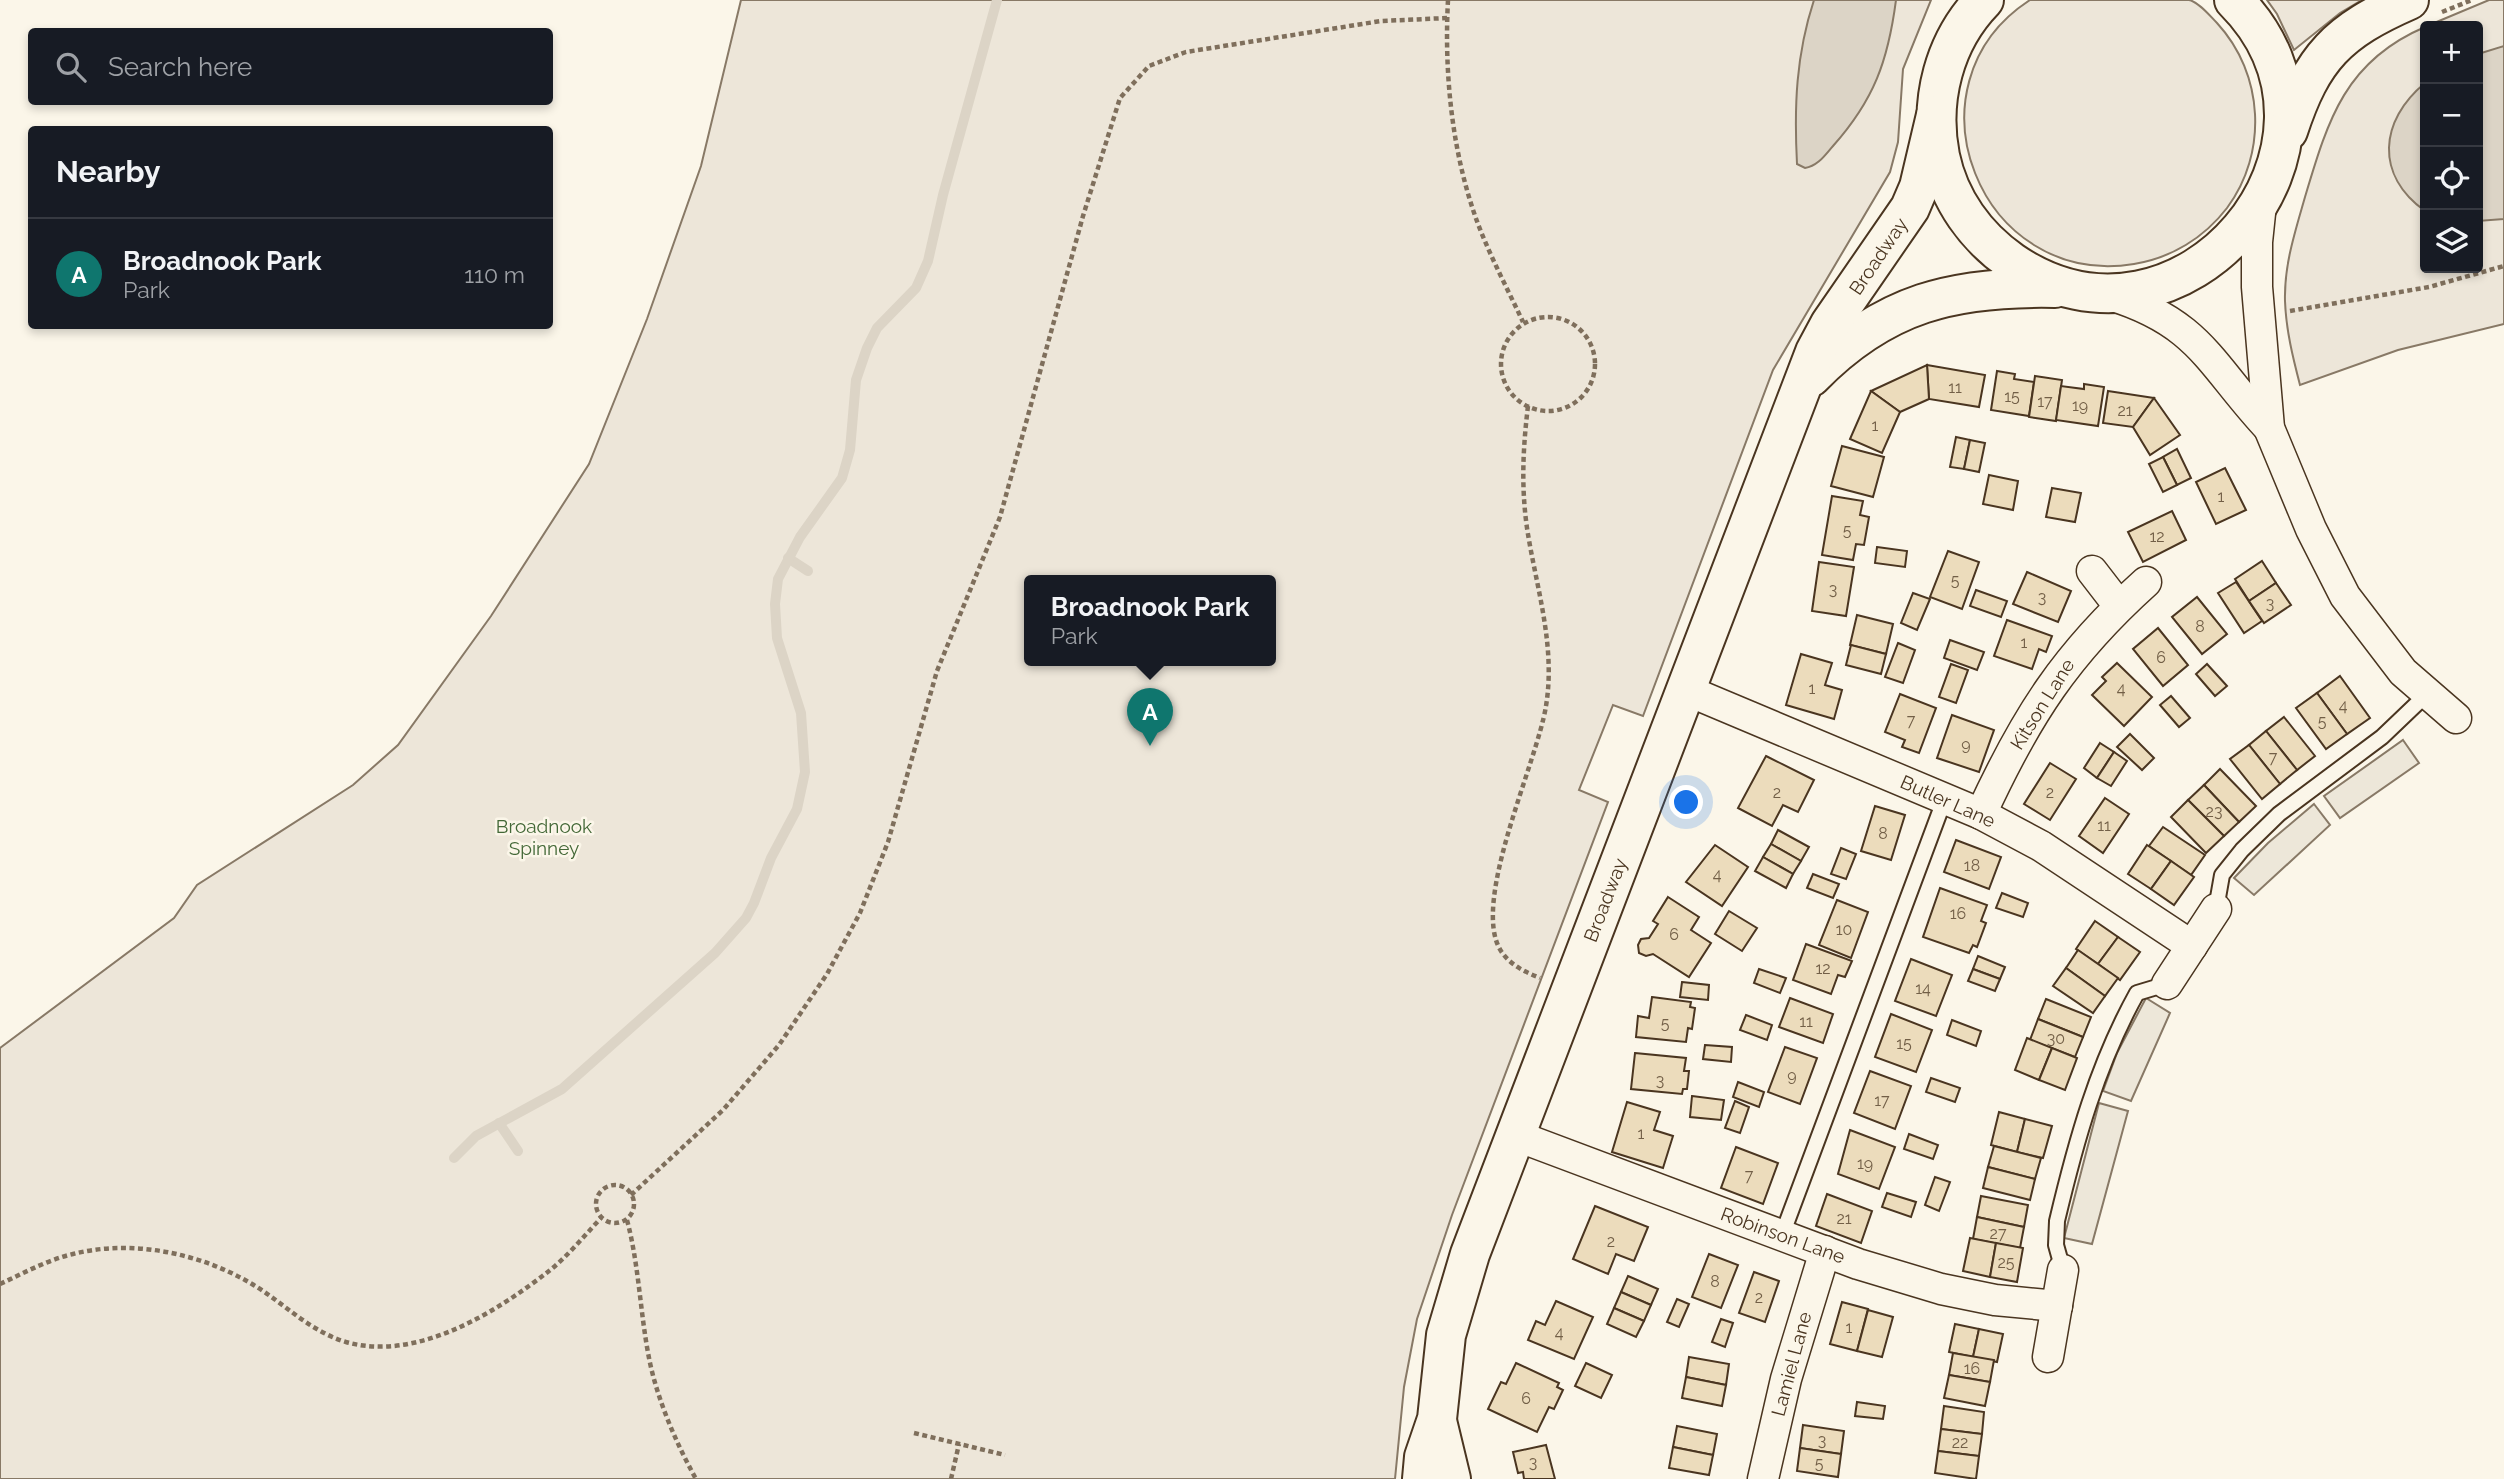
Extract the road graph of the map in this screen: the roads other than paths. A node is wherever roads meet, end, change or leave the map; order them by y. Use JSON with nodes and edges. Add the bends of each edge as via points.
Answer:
{"nodes":[{"id":1,"x":1984,"y":0,"type":"edge"},
{"id":2,"x":2234,"y":0,"type":"edge"},
{"id":3,"x":2420,"y":9,"type":"edge"},
{"id":4,"x":1966,"y":16,"type":"edge"},
{"id":5,"x":1936,"y":116,"type":"junction"},
{"id":6,"x":2278,"y":159,"type":"junction"},
{"id":7,"x":2261,"y":204,"type":"junction"},
{"id":8,"x":2087,"y":290,"type":"junction"},
{"id":9,"x":1800,"y":388,"type":"junction"},
{"id":10,"x":2269,"y":428,"type":"junction"},
{"id":11,"x":2092,"y":571,"type":"dead end"},
{"id":12,"x":2146,"y":582,"type":"dead end"},
{"id":13,"x":2119,"y":606,"type":"junction"},
{"id":14,"x":1686,"y":690,"type":"junction"},
{"id":15,"x":2427,"y":694,"type":"junction"},
{"id":16,"x":2456,"y":718,"type":"dead end"},
{"id":17,"x":1945,"y":798,"type":"junction"},
{"id":18,"x":1982,"y":814,"type":"junction"},
{"id":19,"x":2216,"y":909,"type":"joint"},
{"id":20,"x":2192,"y":946,"type":"junction"},
{"id":21,"x":2167,"y":984,"type":"joint"},
{"id":22,"x":1517,"y":1136,"type":"junction"},
{"id":23,"x":1782,"y":1235,"type":"junction"},
{"id":24,"x":1825,"y":1251,"type":"junction"},
{"id":25,"x":2063,"y":1270,"type":"joint"},
{"id":26,"x":2057,"y":1307,"type":"junction"},
{"id":27,"x":2048,"y":1357,"type":"dead end"},
{"id":28,"x":1437,"y":1419,"type":"junction"},
{"id":29,"x":1422,"y":1479,"type":"edge"},
{"id":30,"x":1451,"y":1479,"type":"edge"},
{"id":31,"x":1763,"y":1479,"type":"edge"}],
"edges":[{"from":1,"to":4,"type":"street"},
{"from":2,"to":6,"type":"street","via":[[2257,29],[2278,79],[2282,106]]},
{"from":3,"to":6,"type":"street","via":[[2373,16],[2329,51],[2305,82]]},
{"from":4,"to":5,"type":"street","via":[[1944,68]]},
{"from":5,"to":8,"type":"street","via":[[1943,168],[1965,216],[1981,237],[2022,269]]},
{"from":5,"to":9,"type":"street","name":"Broadway","via":[[1910,208],[1830,324]]},
{"from":6,"to":7,"type":"street","name":"Broadway"},
{"from":7,"to":8,"type":"street","name":"Broadway","via":[[2232,242],[2195,270],[2151,288]]},
{"from":7,"to":10,"type":"street","via":[[2257,287]]},
{"from":8,"to":9,"type":"street","name":"Broadway","via":[[1978,289],[1933,298],[1847,345]]},
{"from":8,"to":10,"type":"street","via":[[2143,305],[2188,333]]},
{"from":9,"to":14,"type":"street","name":"Broadway"},
{"from":10,"to":15,"type":"street","via":[[2345,597],[2387,654]]},
{"from":11,"to":13,"type":"street"},
{"from":12,"to":13,"type":"street","name":"Kitson Lane"},
{"from":13,"to":18,"type":"street","name":"Kitson Lane","via":[[2070,659],[2038,705]]},
{"from":14,"to":17,"type":"street","name":"Butler Lane"},
{"from":14,"to":22,"type":"street","name":"Broadway"},
{"from":15,"to":16,"type":"street"},
{"from":15,"to":19,"type":"lane","via":[[2382,737],[2279,814],[2242,850],[2222,875]]},
{"from":17,"to":18,"type":"street","name":"Butler Lane"},
{"from":17,"to":23,"type":"lane"},
{"from":18,"to":20,"type":"street","name":"Butler Lane","via":[[2041,846]]},
{"from":19,"to":20,"type":"street"},
{"from":20,"to":21,"type":"street"},
{"from":21,"to":25,"type":"lane","via":[[2137,993],[2096,1077],[2057,1221],[2056,1245]]},
{"from":22,"to":23,"type":"street","name":"Robinson Lane"},
{"from":22,"to":28,"type":"street","name":"Broadway","via":[[1453,1309]]},
{"from":23,"to":24,"type":"street","name":"Robinson Lane"},
{"from":24,"to":26,"type":"street","name":"Robinson Lane","via":[[1941,1289]]},
{"from":24,"to":31,"type":"street","name":"Lamiel Lane","via":[[1786,1379]]},
{"from":25,"to":26,"type":"street"},
{"from":26,"to":27,"type":"street"},
{"from":28,"to":29,"type":"street","name":"Broadway"},
{"from":28,"to":30,"type":"street","name":"Broadway"}]}
